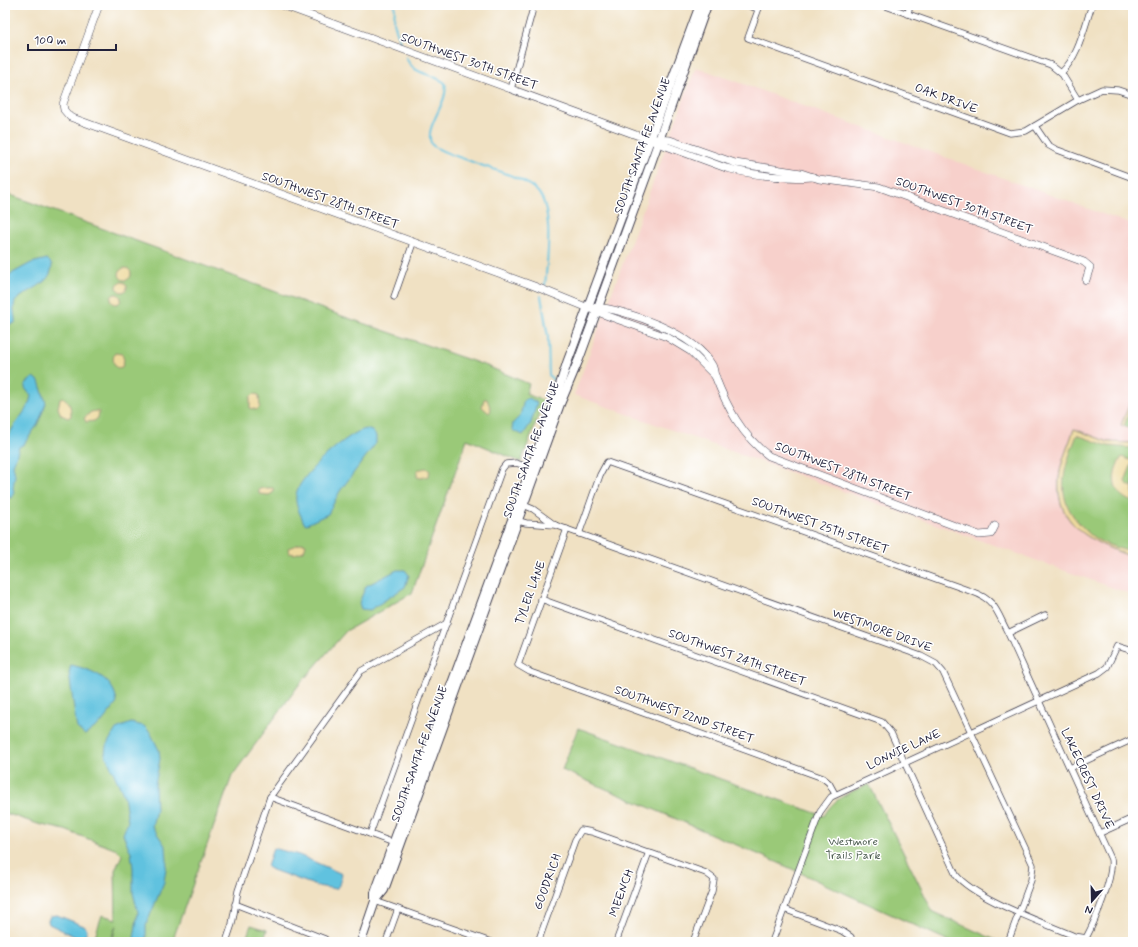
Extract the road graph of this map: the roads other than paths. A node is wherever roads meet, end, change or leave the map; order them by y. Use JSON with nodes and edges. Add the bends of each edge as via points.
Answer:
{"nodes":[{"id":1,"x":99,"y":5,"type":"edge"},
{"id":2,"x":282,"y":5,"type":"edge"},
{"id":3,"x":700,"y":5,"type":"edge"},
{"id":4,"x":707,"y":5,"type":"edge"},
{"id":5,"x":747,"y":5,"type":"edge"},
{"id":6,"x":883,"y":5,"type":"edge"},
{"id":7,"x":911,"y":5,"type":"edge"},
{"id":8,"x":1092,"y":5,"type":"edge"},
{"id":9,"x":759,"y":7,"type":"edge"},
{"id":10,"x":532,"y":12,"type":"dead end"},
{"id":11,"x":908,"y":14,"type":"junction"},
{"id":12,"x":1061,"y":73,"type":"junction"},
{"id":13,"x":511,"y":89,"type":"junction"},
{"id":14,"x":1133,"y":95,"type":"edge"},
{"id":15,"x":1078,"y":100,"type":"junction"},
{"id":16,"x":1035,"y":126,"type":"junction"},
{"id":17,"x":649,"y":139,"type":"junction"},
{"id":18,"x":659,"y":141,"type":"junction"},
{"id":19,"x":1133,"y":178,"type":"edge"},
{"id":20,"x":413,"y":243,"type":"junction"},
{"id":21,"x":1086,"y":280,"type":"dead end"},
{"id":22,"x":394,"y":297,"type":"dead end"},
{"id":23,"x":588,"y":306,"type":"junction"},
{"id":24,"x":597,"y":309,"type":"junction"},
{"id":25,"x":531,"y":468,"type":"junction"},
{"id":26,"x":521,"y":504,"type":"junction"},
{"id":27,"x":515,"y":520,"type":"junction"},
{"id":28,"x":555,"y":525,"type":"junction"},
{"id":29,"x":996,"y":526,"type":"dead end"},
{"id":30,"x":567,"y":529,"type":"junction"},
{"id":31,"x":579,"y":534,"type":"junction"},
{"id":32,"x":541,"y":599,"type":"junction"},
{"id":33,"x":1045,"y":615,"type":"dead end"},
{"id":34,"x":447,"y":623,"type":"junction"},
{"id":35,"x":1008,"y":633,"type":"junction"},
{"id":36,"x":1133,"y":651,"type":"edge"},
{"id":37,"x":518,"y":665,"type":"joint"},
{"id":38,"x":1039,"y":701,"type":"junction"},
{"id":39,"x":972,"y":731,"type":"junction"},
{"id":40,"x":1133,"y":739,"type":"edge"},
{"id":41,"x":904,"y":762,"type":"junction"},
{"id":42,"x":1070,"y":768,"type":"junction"},
{"id":43,"x":835,"y":794,"type":"junction"},
{"id":44,"x":270,"y":797,"type":"junction"},
{"id":45,"x":1132,"y":818,"type":"edge"},
{"id":46,"x":1100,"y":833,"type":"junction"},
{"id":47,"x":370,"y":834,"type":"junction"},
{"id":48,"x":394,"y":843,"type":"junction"},
{"id":49,"x":649,"y":852,"type":"junction"},
{"id":50,"x":375,"y":901,"type":"junction"},
{"id":51,"x":235,"y":904,"type":"junction"},
{"id":52,"x":398,"y":909,"type":"junction"},
{"id":53,"x":784,"y":909,"type":"junction"},
{"id":54,"x":1019,"y":912,"type":"junction"},
{"id":55,"x":1086,"y":938,"type":"joint"},
{"id":56,"x":325,"y":939,"type":"dead end"},
{"id":57,"x":851,"y":940,"type":"edge"},
{"id":58,"x":226,"y":942,"type":"edge"},
{"id":59,"x":361,"y":942,"type":"edge"},
{"id":60,"x":386,"y":942,"type":"edge"},
{"id":61,"x":491,"y":942,"type":"edge"},
{"id":62,"x":538,"y":942,"type":"edge"},
{"id":63,"x":616,"y":942,"type":"edge"},
{"id":64,"x":693,"y":942,"type":"edge"},
{"id":65,"x":772,"y":942,"type":"edge"},
{"id":66,"x":1008,"y":942,"type":"edge"}],
"edges":[{"from":1,"to":20,"type":"street","name":"SOUTHWEST 28TH STREET","via":[[65,99],[65,113],[86,124]]},
{"from":2,"to":13,"type":"street","name":"SOUTHWEST 30TH STREET"},
{"from":3,"to":17,"type":"main road","name":"SOUTH SANTA FE AVENUE"},
{"from":4,"to":18,"type":"main road","name":"SOUTH SANTA FE AVENUE"},
{"from":5,"to":9,"type":"street"},
{"from":6,"to":11,"type":"street"},
{"from":7,"to":11,"type":"street"},
{"from":8,"to":12,"type":"street","via":[[1069,66]]},
{"from":9,"to":16,"type":"street","name":"OAK DRIVE","via":[[748,38],[1004,131],[1016,133]]},
{"from":10,"to":13,"type":"street"},
{"from":11,"to":12,"type":"street","via":[[1047,64]]},
{"from":12,"to":15,"type":"street"},
{"from":13,"to":17,"type":"street","name":"SOUTHWEST 30TH STREET"},
{"from":14,"to":15,"type":"street","name":"OAK DRIVE","via":[[1107,89]]},
{"from":15,"to":16,"type":"street","name":"OAK DRIVE"},
{"from":16,"to":19,"type":"street","via":[[1048,145],[1055,149]]},
{"from":17,"to":18,"type":"street","name":"SOUTHWEST 30TH STREET"},
{"from":17,"to":23,"type":"main road","name":"SOUTH SANTA FE AVENUE"},
{"from":18,"to":21,"type":"street","name":"SOUTHWEST 30TH STREET","via":[[669,148],[735,171],[799,178],[813,177],[879,187],[1084,262],[1090,267]]},
{"from":18,"to":24,"type":"main road","name":"SOUTH SANTA FE AVENUE"},
{"from":20,"to":22,"type":"street"},
{"from":20,"to":23,"type":"street","name":"SOUTHWEST 28TH STREET"},
{"from":23,"to":24,"type":"street","name":"SOUTHWEST 28TH STREET"},
{"from":23,"to":25,"type":"main road","name":"SOUTH SANTA FE AVENUE"},
{"from":24,"to":26,"type":"main road","name":"SOUTH SANTA FE AVENUE"},
{"from":24,"to":29,"type":"street","name":"SOUTHWEST 28TH STREET","via":[[675,341],[690,351],[716,377],[744,434],[769,456],[979,536],[991,534]]},
{"from":25,"to":26,"type":"main road","name":"SOUTH SANTA FE AVENUE"},
{"from":25,"to":34,"type":"street","via":[[511,463],[502,469]]},
{"from":26,"to":27,"type":"main road","name":"SOUTH SANTA FE AVENUE"},
{"from":26,"to":28,"type":"street","name":"WESTMORE DRIVE"},
{"from":27,"to":28,"type":"street","name":"WESTMORE DRIVE"},
{"from":27,"to":48,"type":"main road","name":"SOUTH SANTA FE AVENUE"},
{"from":27,"to":50,"type":"main road","name":"SOUTH SANTA FE AVENUE","via":[[386,884]]},
{"from":28,"to":30,"type":"street","name":"WESTMORE DRIVE"},
{"from":30,"to":31,"type":"street","name":"WESTMORE DRIVE"},
{"from":30,"to":32,"type":"street","name":"TYLER LANE"},
{"from":31,"to":35,"type":"street","name":"SOUTHWEST 25TH STREET","via":[[607,462],[980,594],[993,603]]},
{"from":31,"to":39,"type":"street","name":"WESTMORE DRIVE","via":[[932,660],[943,672]]},
{"from":32,"to":37,"type":"street","name":"TYLER LANE"},
{"from":32,"to":41,"type":"street","name":"SOUTHWEST 24TH STREET","via":[[882,722],[891,733]]},
{"from":33,"to":35,"type":"street"},
{"from":34,"to":44,"type":"street","via":[[361,671]]},
{"from":34,"to":47,"type":"street"},
{"from":35,"to":38,"type":"street","name":"LAKECREST DRIVE"},
{"from":36,"to":38,"type":"street","name":"LONNIE LANE","via":[[1117,646],[1104,670]]},
{"from":37,"to":43,"type":"street","name":"SOUTHWEST 22ND STREET","via":[[530,672],[823,778]]},
{"from":38,"to":39,"type":"street","name":"LONNIE LANE"},
{"from":38,"to":42,"type":"street","name":"LAKECREST DRIVE"},
{"from":39,"to":41,"type":"street","name":"LONNIE LANE"},
{"from":39,"to":54,"type":"street","name":"WESTMORE DRIVE","via":[[1033,865],[1031,880]]},
{"from":40,"to":42,"type":"street"},
{"from":41,"to":43,"type":"street","name":"LONNIE LANE"},
{"from":41,"to":54,"type":"street","name":"SOUTHWEST 24TH STREET","via":[[960,880],[973,891]]},
{"from":42,"to":46,"type":"street","name":"LAKECREST DRIVE"},
{"from":43,"to":53,"type":"street","name":"LONNIE LANE","via":[[820,812]]},
{"from":44,"to":47,"type":"street"},
{"from":44,"to":51,"type":"street"},
{"from":45,"to":46,"type":"street"},
{"from":46,"to":55,"type":"street","name":"LAKECREST DRIVE","via":[[1112,866],[1111,875]]},
{"from":47,"to":48,"type":"street"},
{"from":48,"to":50,"type":"main road","name":"SOUTH SANTA FE AVENUE","via":[[375,893]]},
{"from":49,"to":62,"type":"street","name":"GOODRICH","via":[[581,830],[575,840]]},
{"from":49,"to":63,"type":"street","name":"MEENCH"},
{"from":49,"to":64,"type":"street","via":[[706,873],[714,879]]},
{"from":50,"to":52,"type":"street"},
{"from":50,"to":59,"type":"main road","name":"SOUTH SANTA FE AVENUE"},
{"from":51,"to":56,"type":"street"},
{"from":51,"to":58,"type":"street"},
{"from":52,"to":60,"type":"street"},
{"from":52,"to":61,"type":"street"},
{"from":53,"to":57,"type":"street","via":[[842,931]]},
{"from":53,"to":65,"type":"street","name":"LONNIE LANE"},
{"from":54,"to":55,"type":"street","name":"SOUTHWEST 24TH STREET","via":[[1074,936]]},
{"from":54,"to":66,"type":"street","name":"WESTMORE DRIVE"}]}
